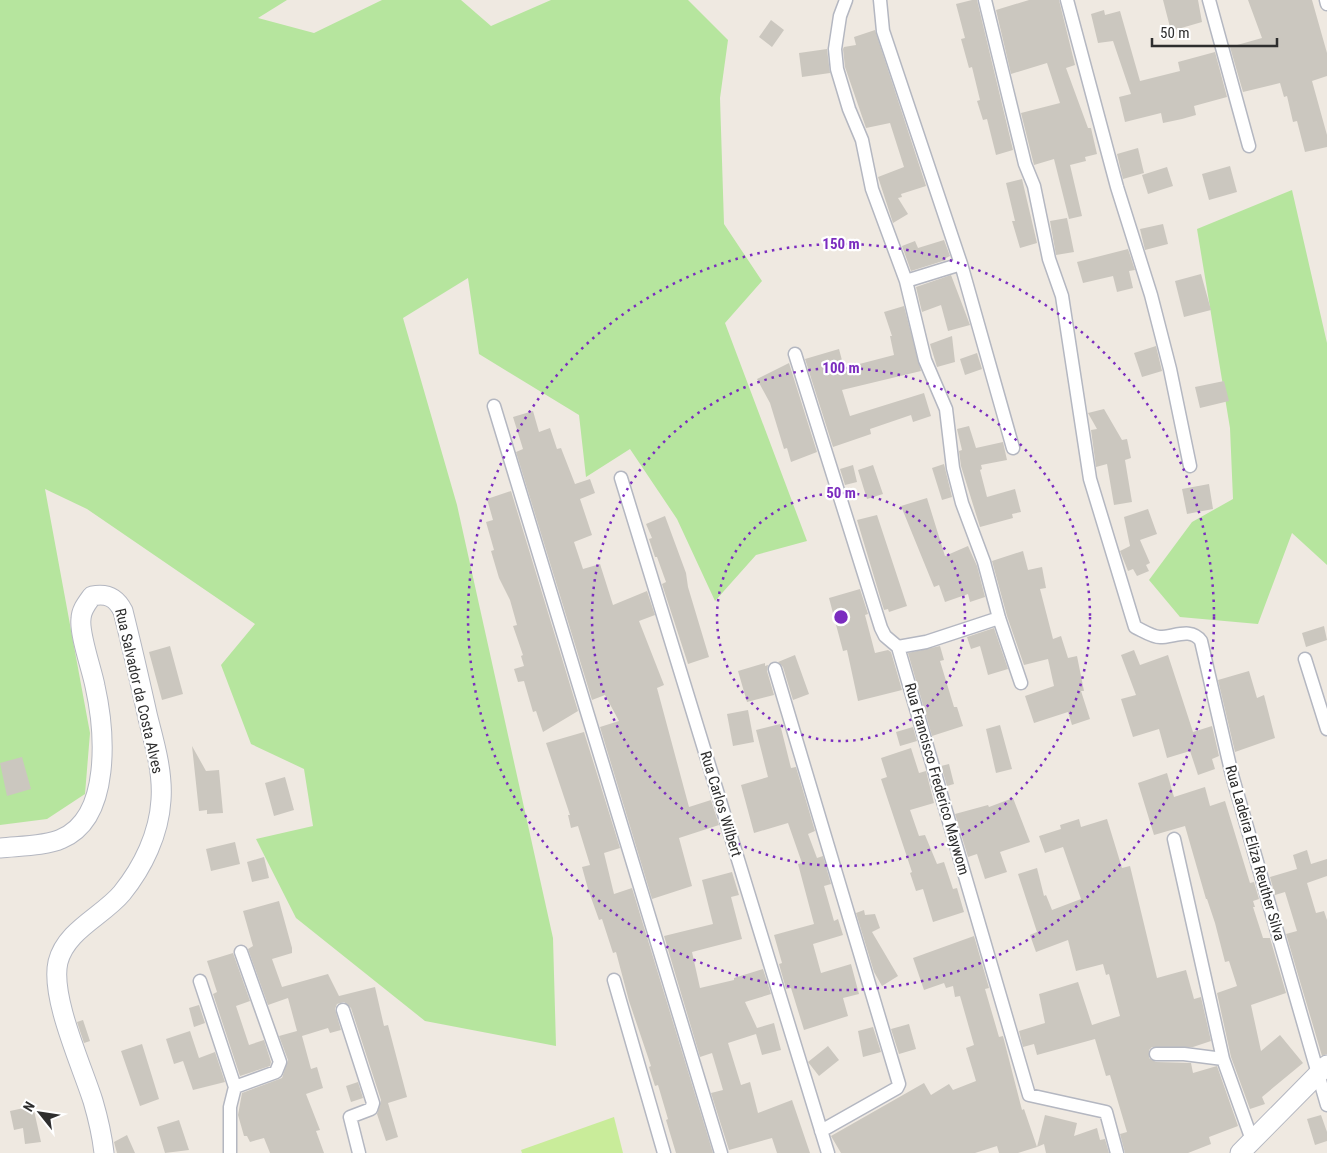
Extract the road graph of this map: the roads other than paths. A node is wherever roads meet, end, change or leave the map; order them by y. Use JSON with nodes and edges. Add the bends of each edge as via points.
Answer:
{"nodes":[{"id":1,"x":846,"y":0,"type":"edge"},
{"id":2,"x":880,"y":0,"type":"edge"},
{"id":3,"x":1067,"y":0,"type":"edge"},
{"id":4,"x":1209,"y":0,"type":"edge"},
{"id":5,"x":1326,"y":0,"type":"edge"},
{"id":6,"x":990,"y":2,"type":"edge"},
{"id":7,"x":1327,"y":4,"type":"edge"},
{"id":8,"x":1249,"y":146,"type":"dead end"},
{"id":9,"x":961,"y":264,"type":"junction"},
{"id":10,"x":906,"y":281,"type":"junction"},
{"id":11,"x":795,"y":354,"type":"dead end"},
{"id":12,"x":494,"y":406,"type":"dead end"},
{"id":13,"x":1013,"y":448,"type":"dead end"},
{"id":14,"x":1190,"y":466,"type":"dead end"},
{"id":15,"x":621,"y":478,"type":"dead end"},
{"id":16,"x":999,"y":618,"type":"junction"},
{"id":17,"x":898,"y":647,"type":"junction"},
{"id":18,"x":1305,"y":659,"type":"dead end"},
{"id":19,"x":775,"y":669,"type":"dead end"},
{"id":20,"x":1021,"y":682,"type":"dead end"},
{"id":21,"x":1327,"y":729,"type":"edge"},
{"id":22,"x":1174,"y":840,"type":"dead end"},
{"id":23,"x":0,"y":848,"type":"edge"},
{"id":24,"x":241,"y":952,"type":"dead end"},
{"id":25,"x":614,"y":980,"type":"dead end"},
{"id":26,"x":200,"y":981,"type":"dead end"},
{"id":27,"x":343,"y":1010,"type":"dead end"},
{"id":28,"x":1156,"y":1054,"type":"dead end"},
{"id":29,"x":1223,"y":1059,"type":"junction"},
{"id":30,"x":1322,"y":1069,"type":"edge"},
{"id":31,"x":235,"y":1086,"type":"junction"},
{"id":32,"x":1327,"y":1105,"type":"edge"},
{"id":33,"x":821,"y":1131,"type":"junction"},
{"id":34,"x":1246,"y":1147,"type":"edge"},
{"id":35,"x":104,"y":1153,"type":"edge"},
{"id":36,"x":230,"y":1153,"type":"edge"},
{"id":37,"x":359,"y":1153,"type":"edge"},
{"id":38,"x":664,"y":1153,"type":"edge"},
{"id":39,"x":721,"y":1153,"type":"edge"},
{"id":40,"x":828,"y":1153,"type":"edge"},
{"id":41,"x":1117,"y":1153,"type":"edge"}],
"edges":[{"from":1,"to":10,"type":"street","via":[[834,49],[837,69],[862,140],[872,189]]},
{"from":2,"to":9,"type":"street","via":[[883,31]]},
{"from":3,"to":14,"type":"street","via":[[1163,341]]},
{"from":4,"to":8,"type":"street"},
{"from":5,"to":7,"type":"street"},
{"from":6,"to":30,"type":"street","name":"Rua Ladeira Eliza Reuther Silva","via":[[1025,164],[1034,186],[1049,259],[1062,296],[1090,479],[1134,627],[1156,637],[1186,633],[1201,641],[1232,775]]},
{"from":9,"to":10,"type":"street"},
{"from":9,"to":13,"type":"street"},
{"from":10,"to":16,"type":"street","via":[[919,340],[946,409],[953,468],[962,504],[984,562]]},
{"from":11,"to":17,"type":"street","name":"Rua Francisco Frederico Maywom","via":[[881,628]]},
{"from":12,"to":39,"type":"street"},
{"from":15,"to":33,"type":"street","name":"Rua Carlos Wilbert"},
{"from":16,"to":17,"type":"street","via":[[926,642]]},
{"from":16,"to":20,"type":"street"},
{"from":17,"to":41,"type":"street","name":"Rua Francisco Frederico Maywom","via":[[1029,1095],[1106,1112]]},
{"from":18,"to":21,"type":"street"},
{"from":19,"to":33,"type":"street","via":[[899,1084]]},
{"from":22,"to":29,"type":"street"},
{"from":23,"to":35,"type":"street","name":"Rua Salvador da Costa Alves","via":[[59,840],[76,830],[90,812],[100,784],[102,743],[96,689],[80,620],[84,606],[92,596],[103,594],[115,598],[123,611],[156,752],[162,800],[155,835],[142,865],[121,894],[79,930],[58,962],[58,989],[64,1015],[92,1100]]},
{"from":24,"to":31,"type":"street","via":[[280,1062],[276,1072]]},
{"from":25,"to":38,"type":"street"},
{"from":26,"to":31,"type":"street"},
{"from":27,"to":37,"type":"street","via":[[373,1104],[371,1109],[350,1117]]},
{"from":28,"to":29,"type":"street"},
{"from":29,"to":34,"type":"street"},
{"from":30,"to":32,"type":"street","name":"Rua Ladeira Eliza Reuther Silva"},
{"from":30,"to":34,"type":"street"},
{"from":31,"to":36,"type":"street","via":[[230,1107]]},
{"from":33,"to":40,"type":"street","name":"Rua Carlos Wilbert"}]}
